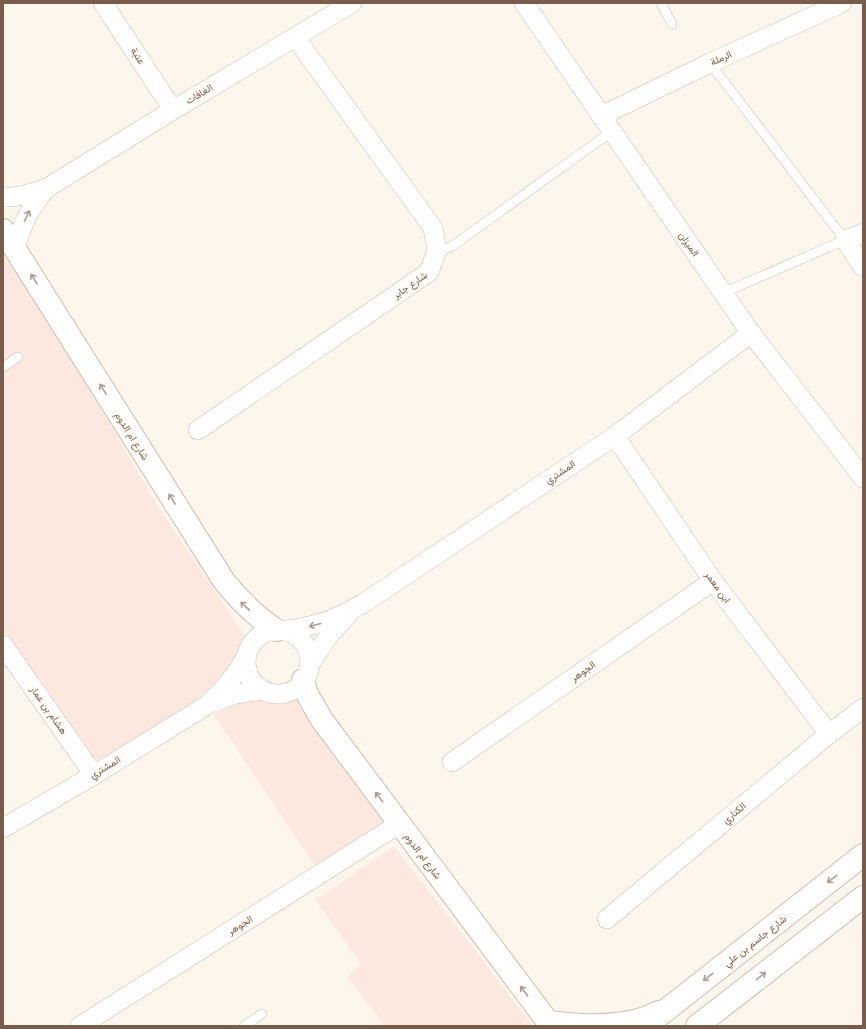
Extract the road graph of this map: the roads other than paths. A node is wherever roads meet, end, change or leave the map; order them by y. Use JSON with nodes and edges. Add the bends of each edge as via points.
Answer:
{"nodes":[{"id":1,"x":103,"y":3,"type":"edge"},
{"id":2,"x":352,"y":3,"type":"edge"},
{"id":3,"x":524,"y":3,"type":"edge"},
{"id":4,"x":661,"y":3,"type":"edge"},
{"id":5,"x":842,"y":3,"type":"edge"},
{"id":6,"x":672,"y":24,"type":"dead end"},
{"id":7,"x":295,"y":37,"type":"junction"},
{"id":8,"x":710,"y":63,"type":"junction"},
{"id":9,"x":174,"y":110,"type":"junction"},
{"id":10,"x":606,"y":124,"type":"junction"},
{"id":11,"x":47,"y":188,"type":"junction"},
{"id":12,"x":3,"y":197,"type":"edge"},
{"id":13,"x":3,"y":230,"type":"edge"},
{"id":14,"x":863,"y":233,"type":"edge"},
{"id":15,"x":845,"y":240,"type":"junction"},
{"id":16,"x":15,"y":248,"type":"junction"},
{"id":17,"x":437,"y":250,"type":"junction"},
{"id":18,"x":863,"y":267,"type":"edge"},
{"id":19,"x":722,"y":293,"type":"junction"},
{"id":20,"x":752,"y":333,"type":"junction"},
{"id":21,"x":18,"y":357,"type":"dead end"},
{"id":22,"x":3,"y":367,"type":"edge"},
{"id":23,"x":198,"y":430,"type":"dead end"},
{"id":24,"x":615,"y":436,"type":"junction"},
{"id":25,"x":863,"y":478,"type":"edge"},
{"id":26,"x":713,"y":581,"type":"junction"},
{"id":27,"x":364,"y":603,"type":"junction"},
{"id":28,"x":280,"y":630,"type":"junction"},
{"id":29,"x":3,"y":645,"type":"edge"},
{"id":30,"x":246,"y":657,"type":"junction"},
{"id":31,"x":306,"y":673,"type":"junction"},
{"id":32,"x":263,"y":690,"type":"junction"},
{"id":33,"x":207,"y":705,"type":"junction"},
{"id":34,"x":863,"y":708,"type":"edge"},
{"id":35,"x":829,"y":734,"type":"junction"},
{"id":36,"x":452,"y":762,"type":"dead end"},
{"id":37,"x":94,"y":775,"type":"junction"},
{"id":38,"x":399,"y":824,"type":"junction"},
{"id":39,"x":3,"y":828,"type":"edge"},
{"id":40,"x":863,"y":855,"type":"edge"},
{"id":41,"x":863,"y":897,"type":"edge"},
{"id":42,"x":607,"y":919,"type":"dead end"},
{"id":43,"x":668,"y":1009,"type":"junction"},
{"id":44,"x":262,"y":1014,"type":"dead end"},
{"id":45,"x":549,"y":1024,"type":"edge"},
{"id":46,"x":80,"y":1026,"type":"edge"},
{"id":47,"x":244,"y":1026,"type":"edge"},
{"id":48,"x":646,"y":1026,"type":"edge"},
{"id":49,"x":697,"y":1026,"type":"edge"}],
"edges":[{"from":1,"to":9,"type":"street","name":"عتبة"},
{"from":2,"to":7,"type":"street","name":"الغافات"},
{"from":3,"to":10,"type":"street","name":"الميزان"},
{"from":4,"to":6,"type":"lane"},
{"from":5,"to":8,"type":"street","name":"الرملة"},
{"from":7,"to":9,"type":"street","name":"الغافات"},
{"from":7,"to":17,"type":"street","via":[[433,228]]},
{"from":8,"to":10,"type":"street","name":"الرملة"},
{"from":8,"to":15,"type":"lane"},
{"from":9,"to":11,"type":"street","name":"الغافات"},
{"from":10,"to":17,"type":"lane","via":[[450,247]]},
{"from":10,"to":19,"type":"street","name":"الميزان"},
{"from":11,"to":12,"type":"street","name":"الغافات","via":[[20,196]]},
{"from":16,"to":11,"type":"street","name":"الغافات","one_way":true,"via":[[29,213],[38,197]]},
{"from":13,"to":16,"type":"street","name":"شارع ام الدوم"},
{"from":14,"to":15,"type":"street"},
{"from":15,"to":18,"type":"street"},
{"from":15,"to":19,"type":"lane"},
{"from":28,"to":16,"type":"street","name":"شارع ام الدوم","one_way":true,"via":[[261,620],[247,608],[224,581]]},
{"from":17,"to":23,"type":"street","name":"شارع جابر","via":[[429,272]]},
{"from":19,"to":20,"type":"street","name":"الميزان"},
{"from":20,"to":24,"type":"street","name":"المشتري"},
{"from":20,"to":25,"type":"street","name":"الميزان"},
{"from":21,"to":22,"type":"lane"},
{"from":24,"to":26,"type":"street","name":"ابن معمر"},
{"from":24,"to":27,"type":"street","name":"المشتري"},
{"from":26,"to":35,"type":"street","name":"ابن معمر"},
{"from":26,"to":36,"type":"street","name":"الجوهر"},
{"from":27,"to":28,"type":"street","name":"المشتري","one_way":true,"via":[[326,622],[305,628]]},
{"from":27,"to":31,"type":"street","name":"المشتري","via":[[333,631]]},
{"from":28,"to":30,"type":"street","via":[[267,631],[259,636],[248,649]]},
{"from":28,"to":31,"type":"street","via":[[301,639],[306,647],[309,656]]},
{"from":29,"to":37,"type":"street","name":"هشام بن عمار"},
{"from":30,"to":32,"type":"street","via":[[249,676]]},
{"from":30,"to":33,"type":"street","name":"المشتري","via":[[230,683]]},
{"from":31,"to":32,"type":"street","via":[[297,687],[289,691],[271,693]]},
{"from":38,"to":31,"type":"street","name":"شارع ام الدوم","one_way":true,"via":[[322,720],[307,694]]},
{"from":32,"to":33,"type":"street","name":"المشتري","via":[[235,694]]},
{"from":33,"to":37,"type":"street","name":"المشتري"},
{"from":34,"to":35,"type":"street","name":"الكناري"},
{"from":35,"to":42,"type":"street","name":"الكناري"},
{"from":37,"to":39,"type":"street","name":"المشتري"},
{"from":45,"to":38,"type":"street","name":"شارع ام الدوم","one_way":true},
{"from":38,"to":46,"type":"street","name":"الجوهر"},
{"from":40,"to":43,"type":"street","name":"شارع جاسم بن علي","one_way":true},
{"from":49,"to":41,"type":"street","one_way":true},
{"from":43,"to":45,"type":"street","via":[[617,1024]]},
{"from":43,"to":48,"type":"street","name":"شارع جاسم بن علي"},
{"from":44,"to":47,"type":"lane"}]}
